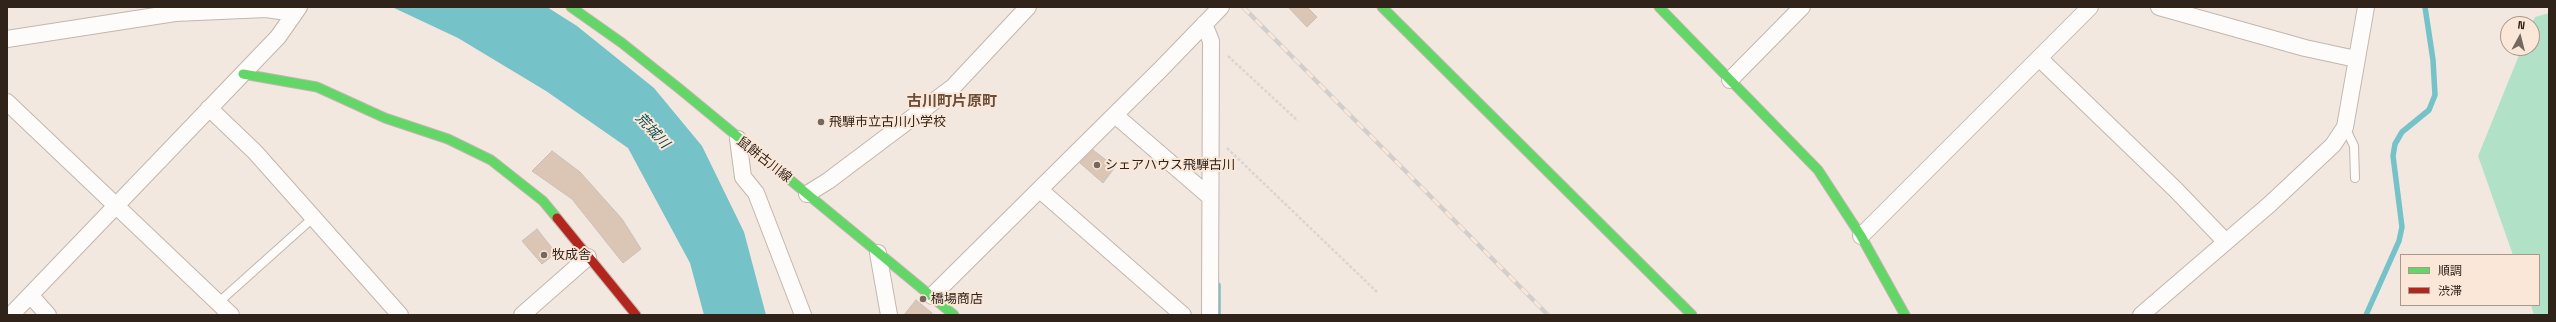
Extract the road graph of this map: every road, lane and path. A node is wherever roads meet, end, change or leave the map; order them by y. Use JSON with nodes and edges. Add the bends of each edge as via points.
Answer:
{"nodes":[{"id":1,"x":571,"y":7,"type":"edge"},
{"id":2,"x":1028,"y":7,"type":"edge"},
{"id":3,"x":1221,"y":7,"type":"edge"},
{"id":4,"x":1382,"y":7,"type":"edge"},
{"id":5,"x":1659,"y":7,"type":"edge"},
{"id":6,"x":1802,"y":7,"type":"edge"},
{"id":7,"x":2090,"y":7,"type":"edge"},
{"id":8,"x":2159,"y":7,"type":"edge"},
{"id":9,"x":2366,"y":7,"type":"edge"},
{"id":10,"x":296,"y":10,"type":"edge"},
{"id":11,"x":1204,"y":24,"type":"junction"},
{"id":12,"x":7,"y":39,"type":"edge"},
{"id":13,"x":1211,"y":41,"type":"junction"},
{"id":14,"x":2039,"y":58,"type":"junction"},
{"id":15,"x":2356,"y":59,"type":"junction"},
{"id":16,"x":243,"y":74,"type":"junction"},
{"id":17,"x":1730,"y":80,"type":"junction"},
{"id":18,"x":7,"y":102,"type":"edge"},
{"id":19,"x":209,"y":108,"type":"junction"},
{"id":20,"x":1115,"y":116,"type":"junction"},
{"id":21,"x":1298,"y":121,"type":"dead end"},
{"id":22,"x":2345,"y":127,"type":"junction"},
{"id":23,"x":1211,"y":132,"type":"junction"},
{"id":24,"x":738,"y":139,"type":"junction"},
{"id":25,"x":2355,"y":178,"type":"dead end"},
{"id":26,"x":1040,"y":190,"type":"junction"},
{"id":27,"x":807,"y":194,"type":"junction"},
{"id":28,"x":1210,"y":197,"type":"junction"},
{"id":29,"x":116,"y":208,"type":"junction"},
{"id":30,"x":314,"y":217,"type":"junction"},
{"id":31,"x":1861,"y":236,"type":"junction"},
{"id":32,"x":2225,"y":242,"type":"junction"},
{"id":33,"x":878,"y":253,"type":"junction"},
{"id":34,"x":588,"y":257,"type":"junction"},
{"id":35,"x":1378,"y":293,"type":"dead end"},
{"id":36,"x":31,"y":296,"type":"junction"},
{"id":37,"x":932,"y":296,"type":"junction"},
{"id":38,"x":219,"y":302,"type":"junction"},
{"id":39,"x":11,"y":315,"type":"edge"},
{"id":40,"x":48,"y":315,"type":"edge"},
{"id":41,"x":231,"y":315,"type":"edge"},
{"id":42,"x":400,"y":315,"type":"edge"},
{"id":43,"x":522,"y":315,"type":"edge"},
{"id":44,"x":636,"y":315,"type":"edge"},
{"id":45,"x":803,"y":315,"type":"edge"},
{"id":46,"x":889,"y":315,"type":"edge"},
{"id":47,"x":954,"y":315,"type":"edge"},
{"id":48,"x":1183,"y":315,"type":"edge"},
{"id":49,"x":1210,"y":315,"type":"edge"},
{"id":50,"x":1692,"y":315,"type":"edge"},
{"id":51,"x":1905,"y":315,"type":"edge"},
{"id":52,"x":2141,"y":315,"type":"edge"}],
"edges":[{"from":1,"to":24,"type":"street","name":"鼠餅古川線","via":[[622,43]]},
{"from":2,"to":27,"type":"street","via":[[953,87]]},
{"from":3,"to":11,"type":"street"},
{"from":4,"to":50,"type":"street"},
{"from":5,"to":17,"type":"street"},
{"from":6,"to":17,"type":"street"},
{"from":7,"to":14,"type":"street"},
{"from":8,"to":15,"type":"street","via":[[2305,48]]},
{"from":9,"to":15,"type":"street"},
{"from":10,"to":12,"type":"street","via":[[175,13]]},
{"from":10,"to":16,"type":"street","via":[[278,37]]},
{"from":11,"to":13,"type":"street"},
{"from":11,"to":20,"type":"street"},
{"from":13,"to":21,"type":"path"},
{"from":13,"to":23,"type":"street"},
{"from":14,"to":31,"type":"street"},
{"from":14,"to":32,"type":"street","via":[[2176,190]]},
{"from":15,"to":22,"type":"street"},
{"from":16,"to":19,"type":"street"},
{"from":16,"to":34,"type":"street","via":[[317,87],[385,118],[448,139],[491,160],[515,176],[544,201]]},
{"from":17,"to":31,"type":"street","via":[[1818,170]]},
{"from":18,"to":29,"type":"street","via":[[103,192]]},
{"from":19,"to":29,"type":"street"},
{"from":19,"to":30,"type":"street","via":[[255,152]]},
{"from":20,"to":26,"type":"street"},
{"from":20,"to":28,"type":"street"},
{"from":22,"to":25,"type":"lane","via":[[2354,146]]},
{"from":22,"to":32,"type":"street","via":[[2321,158]]},
{"from":23,"to":28,"type":"street"},
{"from":23,"to":35,"type":"path"},
{"from":24,"to":27,"type":"street","name":"鼠餅古川線"},
{"from":24,"to":45,"type":"street","via":[[743,176],[756,193]]},
{"from":26,"to":37,"type":"street"},
{"from":26,"to":48,"type":"street"},
{"from":27,"to":33,"type":"street","name":"鼠餅古川線"},
{"from":28,"to":49,"type":"street"},
{"from":29,"to":36,"type":"street"},
{"from":29,"to":38,"type":"street"},
{"from":30,"to":38,"type":"lane"},
{"from":30,"to":42,"type":"street"},
{"from":31,"to":51,"type":"street"},
{"from":32,"to":52,"type":"street"},
{"from":33,"to":37,"type":"street","name":"鼠餅古川線"},
{"from":33,"to":46,"type":"street"},
{"from":34,"to":43,"type":"street"},
{"from":34,"to":44,"type":"street"},
{"from":36,"to":39,"type":"street"},
{"from":36,"to":40,"type":"street"},
{"from":37,"to":47,"type":"street","name":"鼠餅古川線"},
{"from":38,"to":41,"type":"street"}]}
